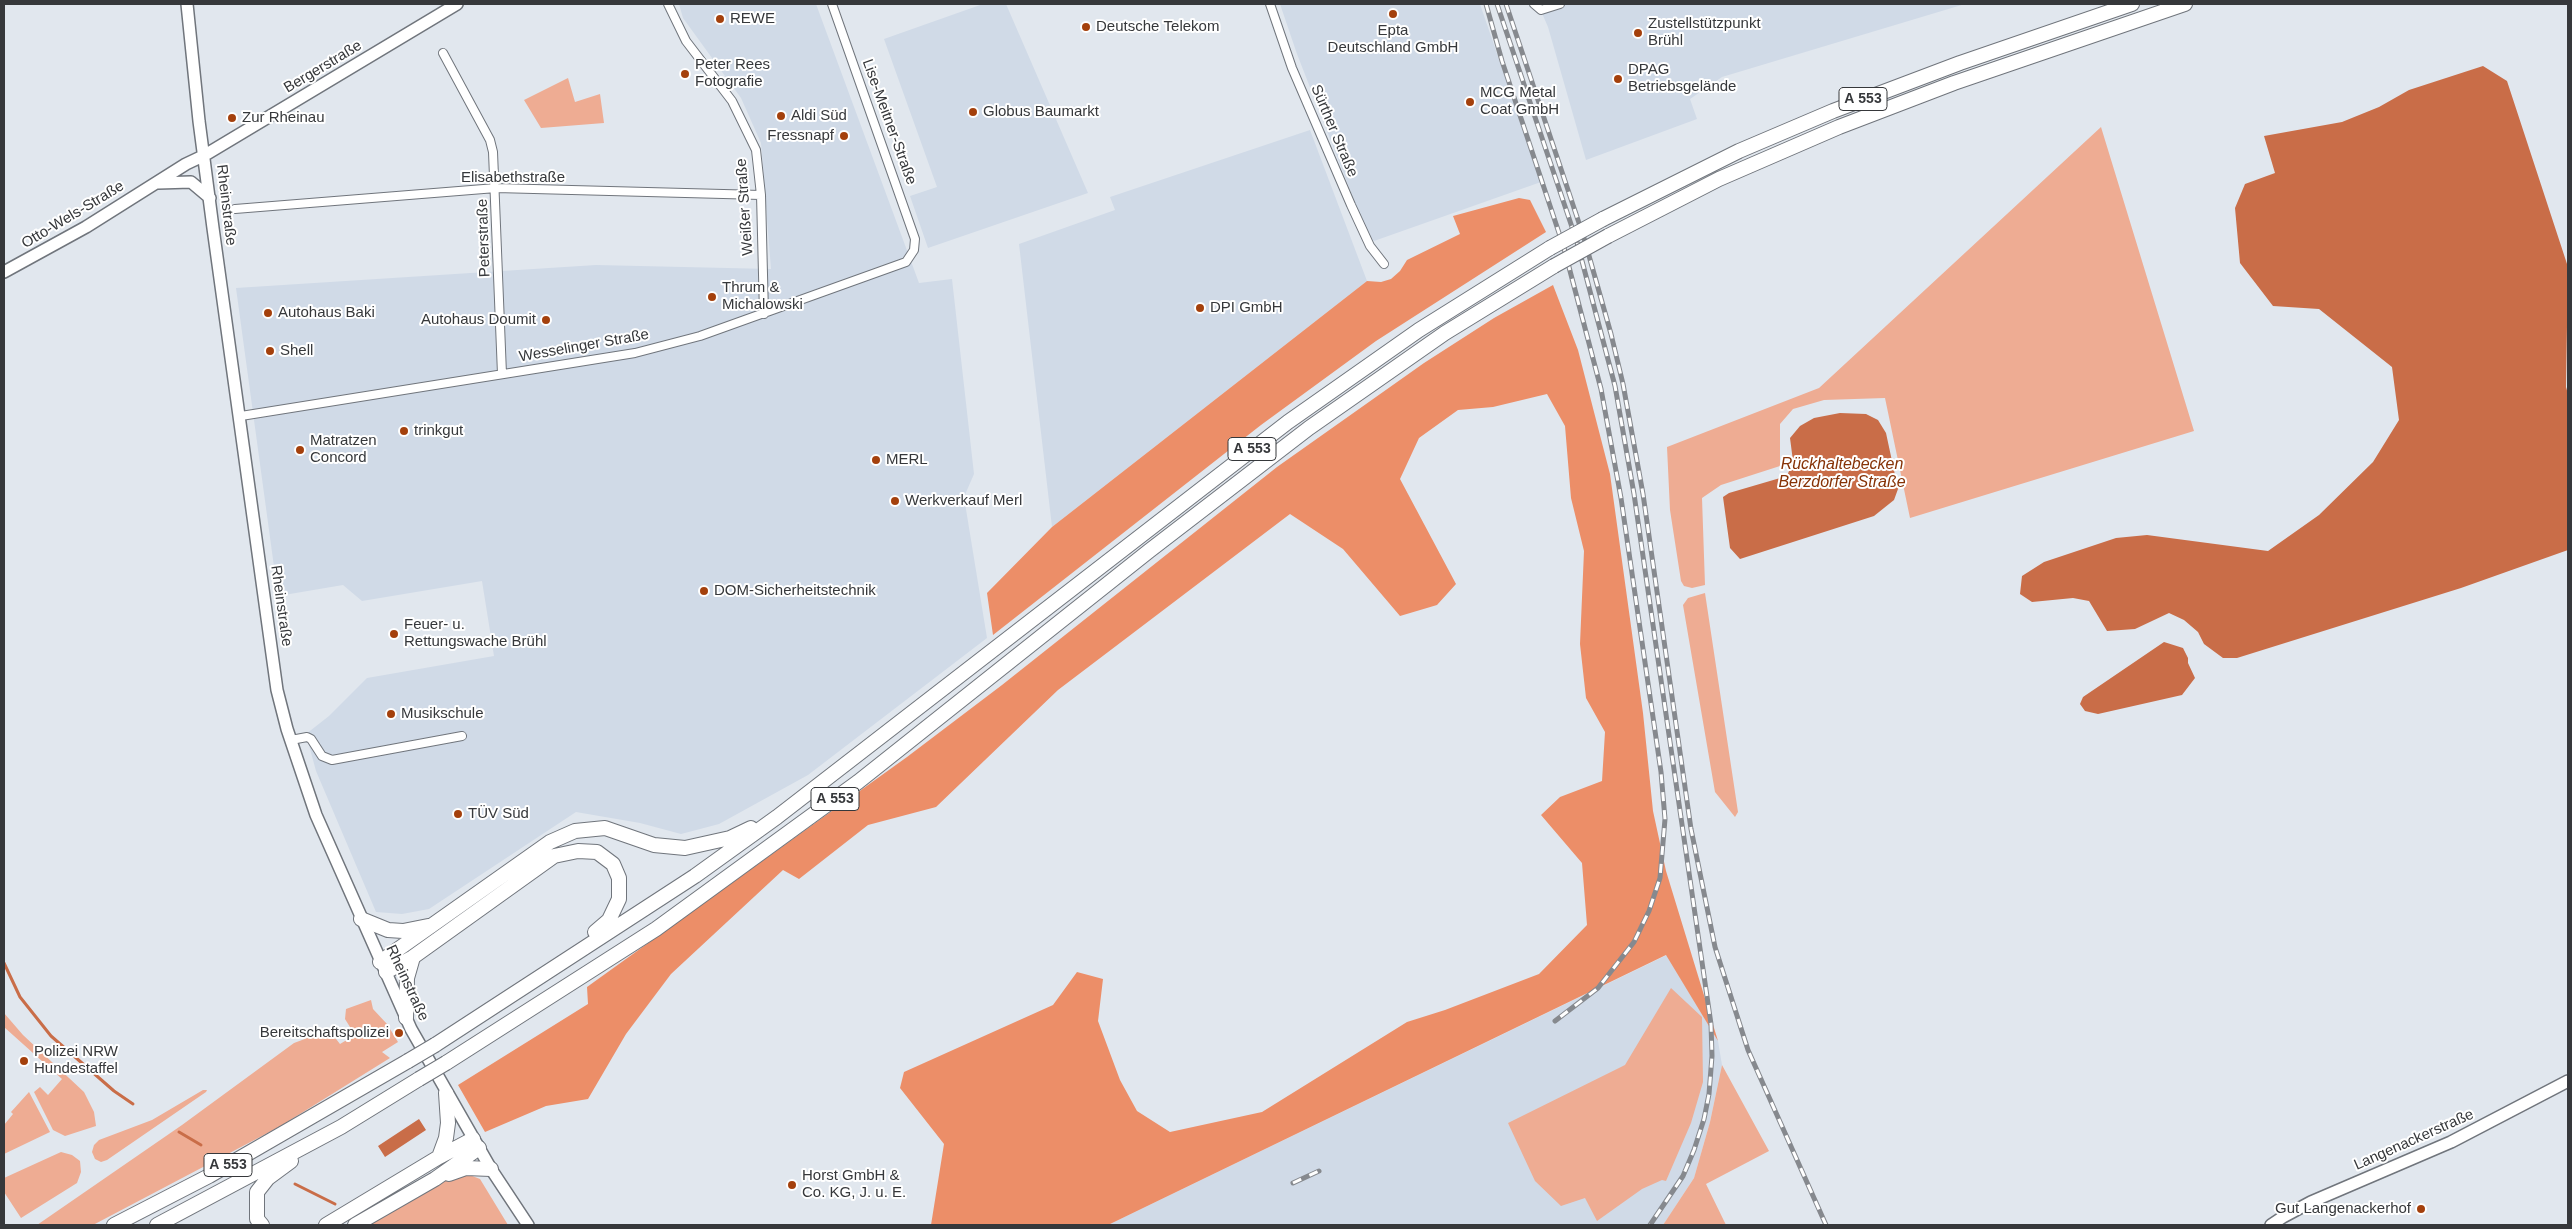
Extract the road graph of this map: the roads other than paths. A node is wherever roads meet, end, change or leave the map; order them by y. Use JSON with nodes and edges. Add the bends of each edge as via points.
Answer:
{"nodes":[{"id":1,"x":188,"y":4,"type":"edge"},
{"id":2,"x":457,"y":4,"type":"edge"},
{"id":3,"x":668,"y":4,"type":"edge"},
{"id":4,"x":832,"y":4,"type":"edge"},
{"id":5,"x":1270,"y":4,"type":"edge"},
{"id":6,"x":1534,"y":4,"type":"edge"},
{"id":7,"x":1560,"y":4,"type":"edge"},
{"id":8,"x":2132,"y":4,"type":"edge"},
{"id":9,"x":2185,"y":4,"type":"edge"},
{"id":10,"x":443,"y":53,"type":"dead end"},
{"id":11,"x":205,"y":155,"type":"junction"},
{"id":12,"x":157,"y":183,"type":"junction"},
{"id":13,"x":496,"y":188,"type":"junction"},
{"id":14,"x":761,"y":195,"type":"junction"},
{"id":15,"x":210,"y":198,"type":"junction"},
{"id":16,"x":235,"y":209,"type":"dead end"},
{"id":17,"x":914,"y":250,"type":"joint"},
{"id":18,"x":1384,"y":264,"type":"dead end"},
{"id":19,"x":4,"y":272,"type":"edge"},
{"id":20,"x":764,"y":314,"type":"junction"},
{"id":21,"x":502,"y":374,"type":"junction"},
{"id":22,"x":241,"y":416,"type":"junction"},
{"id":23,"x":462,"y":736,"type":"dead end"},
{"id":24,"x":291,"y":740,"type":"junction"},
{"id":25,"x":777,"y":817,"type":"junction"},
{"id":26,"x":361,"y":919,"type":"junction"},
{"id":27,"x":433,"y":925,"type":"junction"},
{"id":28,"x":414,"y":957,"type":"junction"},
{"id":29,"x":383,"y":967,"type":"junction"},
{"id":30,"x":528,"y":986,"type":"junction"},
{"id":31,"x":406,"y":1018,"type":"junction"},
{"id":32,"x":2568,"y":1081,"type":"edge"},
{"id":33,"x":446,"y":1093,"type":"junction"},
{"id":34,"x":341,"y":1126,"type":"junction"},
{"id":35,"x":476,"y":1144,"type":"junction"},
{"id":36,"x":439,"y":1157,"type":"junction"},
{"id":37,"x":491,"y":1169,"type":"junction"},
{"id":38,"x":435,"y":1179,"type":"junction"},
{"id":39,"x":114,"y":1225,"type":"edge"},
{"id":40,"x":157,"y":1225,"type":"edge"},
{"id":41,"x":262,"y":1225,"type":"edge"},
{"id":42,"x":326,"y":1225,"type":"edge"},
{"id":43,"x":355,"y":1225,"type":"edge"},
{"id":44,"x":528,"y":1225,"type":"edge"},
{"id":45,"x":2271,"y":1225,"type":"edge"}],
"edges":[{"from":1,"to":11,"type":"main road","name":"Rheinstraße"},
{"from":2,"to":11,"type":"main road","name":"Bergerstraße"},
{"from":3,"to":14,"type":"street","name":"Weißer Straße","via":[[686,41],[732,101],[744,125],[756,150]]},
{"from":4,"to":17,"type":"street","name":"Lise-Meitner-Straße","via":[[915,239]]},
{"from":5,"to":18,"type":"street","name":"Sürther Straße","via":[[1292,68],[1347,196],[1370,246]]},
{"from":6,"to":7,"type":"street","via":[[1541,10]]},
{"from":8,"to":25,"type":"highway","number":"A 553","bridge":true,"via":[[1833,111],[1740,151],[1550,248],[1440,316],[1316,401]]},
{"from":9,"to":34,"type":"highway","number":"A 553","bridge":true,"via":[[1954,83],[1839,127],[1719,180],[1554,266],[1445,333],[1323,418],[858,782],[656,929]]},
{"from":10,"to":13,"type":"street","name":"Peterstraße","via":[[490,140]]},
{"from":11,"to":12,"type":"main road","name":"Otto-Wels-Straße"},
{"from":11,"to":15,"type":"main road","name":"Rheinstraße"},
{"from":12,"to":15,"type":"main road","via":[[191,182]]},
{"from":12,"to":19,"type":"main road","name":"Otto-Wels-Straße"},
{"from":13,"to":14,"type":"street","name":"Elisabethstraße"},
{"from":13,"to":16,"type":"street","name":"Elisabethstraße"},
{"from":13,"to":21,"type":"street","name":"Peterstraße"},
{"from":14,"to":20,"type":"street","name":"Weißer Straße"},
{"from":15,"to":22,"type":"main road","name":"Rheinstraße"},
{"from":17,"to":20,"type":"street","name":"Wesselinger Straße","via":[[906,262],[893,269]]},
{"from":20,"to":21,"type":"street","name":"Wesselinger Straße","via":[[700,336],[635,353]]},
{"from":21,"to":22,"type":"street","name":"Wesselinger Straße"},
{"from":22,"to":24,"type":"main road","name":"Rheinstraße","via":[[277,690]]},
{"from":23,"to":24,"type":"street","via":[[332,760],[322,756],[312,739]]},
{"from":24,"to":26,"type":"main road","name":"Rheinstraße","via":[[316,815]]},
{"from":25,"to":27,"type":"highway","via":[[730,838],[685,848],[654,845],[605,828],[575,831],[550,842]]},
{"from":25,"to":30,"type":"highway","number":"A 553","via":[[695,876]]},
{"from":26,"to":27,"type":"highway","via":[[395,930]]},
{"from":26,"to":29,"type":"main road","name":"Rheinstraße"},
{"from":27,"to":29,"type":"highway"},
{"from":28,"to":29,"type":"highway"},
{"from":28,"to":30,"type":"highway","via":[[554,856],[578,851],[597,852],[613,864],[619,878],[620,899],[609,920]]},
{"from":28,"to":31,"type":"highway","via":[[407,978]]},
{"from":29,"to":31,"type":"main road","name":"Rheinstraße"},
{"from":30,"to":39,"type":"highway","number":"A 553","bridge":true,"via":[[435,1045],[209,1176]]},
{"from":31,"to":33,"type":"main road","name":"Rheinstraße"},
{"from":32,"to":45,"type":"main road","name":"Langenackerstraße","via":[[2451,1142],[2311,1202]]},
{"from":33,"to":35,"type":"main road","name":"Rheinstraße"},
{"from":33,"to":36,"type":"highway","via":[[448,1123]]},
{"from":34,"to":40,"type":"highway","number":"A 553"},
{"from":34,"to":41,"type":"highway","via":[[268,1178],[257,1192],[255,1206],[257,1219]]},
{"from":35,"to":36,"type":"highway"},
{"from":35,"to":37,"type":"main road","name":"Rheinstraße"},
{"from":35,"to":38,"type":"highway"},
{"from":36,"to":42,"type":"highway"},
{"from":37,"to":38,"type":"highway","via":[[466,1168]]},
{"from":37,"to":44,"type":"main road","name":"Rheinstraße"},
{"from":38,"to":43,"type":"highway"}]}
